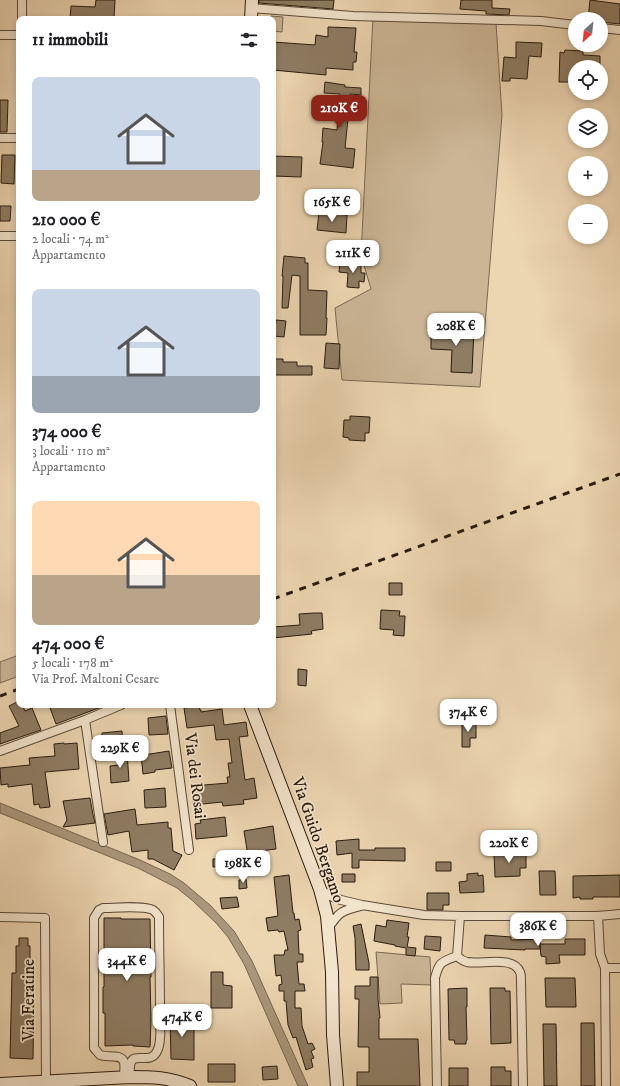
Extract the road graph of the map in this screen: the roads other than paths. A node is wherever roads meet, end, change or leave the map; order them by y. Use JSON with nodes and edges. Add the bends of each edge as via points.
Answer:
{"nodes":[{"id":1,"x":22,"y":0,"type":"edge"},
{"id":2,"x":252,"y":9,"type":"edge"},
{"id":3,"x":22,"y":16,"type":"edge"},
{"id":4,"x":568,"y":24,"type":"edge"},
{"id":5,"x":608,"y":29,"type":"edge"},
{"id":6,"x":620,"y":30,"type":"edge"},
{"id":7,"x":0,"y":35,"type":"edge"},
{"id":8,"x":16,"y":35,"type":"edge"},
{"id":9,"x":0,"y":138,"type":"edge"},
{"id":10,"x":16,"y":138,"type":"edge"},
{"id":11,"x":0,"y":236,"type":"edge"},
{"id":12,"x":16,"y":236,"type":"edge"},
{"id":13,"x":114,"y":708,"type":"edge"},
{"id":14,"x":170,"y":708,"type":"edge"},
{"id":15,"x":251,"y":708,"type":"edge"},
{"id":16,"x":86,"y":720,"type":"junction"},
{"id":17,"x":0,"y":750,"type":"edge"},
{"id":18,"x":103,"y":842,"type":"dead end"},
{"id":19,"x":189,"y":850,"type":"dead end"},
{"id":20,"x":320,"y":889,"type":"junction"},
{"id":21,"x":362,"y":905,"type":"junction"},
{"id":22,"x":620,"y":914,"type":"edge"},
{"id":23,"x":460,"y":916,"type":"junction"},
{"id":24,"x":598,"y":916,"type":"junction"},
{"id":25,"x":0,"y":917,"type":"edge"},
{"id":26,"x":328,"y":930,"type":"junction"},
{"id":27,"x":457,"y":956,"type":"junction"},
{"id":28,"x":605,"y":968,"type":"junction"},
{"id":29,"x":620,"y":968,"type":"edge"},
{"id":30,"x":127,"y":1078,"type":"junction"},
{"id":31,"x":46,"y":1082,"type":"junction"},
{"id":32,"x":0,"y":1084,"type":"edge"},
{"id":33,"x":62,"y":1084,"type":"edge"},
{"id":34,"x":190,"y":1086,"type":"edge"},
{"id":35,"x":337,"y":1086,"type":"edge"},
{"id":36,"x":437,"y":1086,"type":"edge"},
{"id":37,"x":523,"y":1086,"type":"edge"},
{"id":38,"x":606,"y":1086,"type":"edge"}],
"edges":[{"from":1,"to":3,"type":"street"},
{"from":2,"to":4,"type":"street","via":[[353,16],[541,21]]},
{"from":5,"to":6,"type":"street"},
{"from":7,"to":8,"type":"street"},
{"from":9,"to":10,"type":"street"},
{"from":11,"to":12,"type":"street"},
{"from":13,"to":16,"type":"street"},
{"from":14,"to":19,"type":"street","name":"Via dei Rosai"},
{"from":15,"to":20,"type":"main road","name":"Via Guido Bergamo"},
{"from":16,"to":17,"type":"street"},
{"from":16,"to":18,"type":"street"},
{"from":20,"to":21,"type":"street","via":[[330,896]]},
{"from":20,"to":26,"type":"main road","name":"Via Guido Bergamo"},
{"from":21,"to":23,"type":"street","via":[[424,915]]},
{"from":21,"to":26,"type":"street","via":[[344,910],[335,917]]},
{"from":22,"to":24,"type":"street"},
{"from":23,"to":24,"type":"street"},
{"from":23,"to":27,"type":"street"},
{"from":24,"to":28,"type":"street","via":[[600,954]]},
{"from":25,"to":31,"type":"street","name":"Via Feratine","via":[[45,918]]},
{"from":26,"to":35,"type":"main road","name":"Via Guido Bergamo"},
{"from":27,"to":36,"type":"street","via":[[438,966],[435,978]]},
{"from":27,"to":37,"type":"street","via":[[467,962],[510,963],[520,972]]},
{"from":28,"to":29,"type":"street"},
{"from":28,"to":38,"type":"street"},
{"from":30,"to":30,"type":"street","via":[[132,1060],[150,1058],[155,1055],[160,1045],[159,917],[151,909],[142,907],[102,908],[94,918],[94,1048],[104,1056],[123,1059]]},
{"from":30,"to":33,"type":"main road"},
{"from":30,"to":34,"type":"main road","via":[[164,1078]]},
{"from":31,"to":32,"type":"main road"},
{"from":31,"to":33,"type":"main road"}]}
